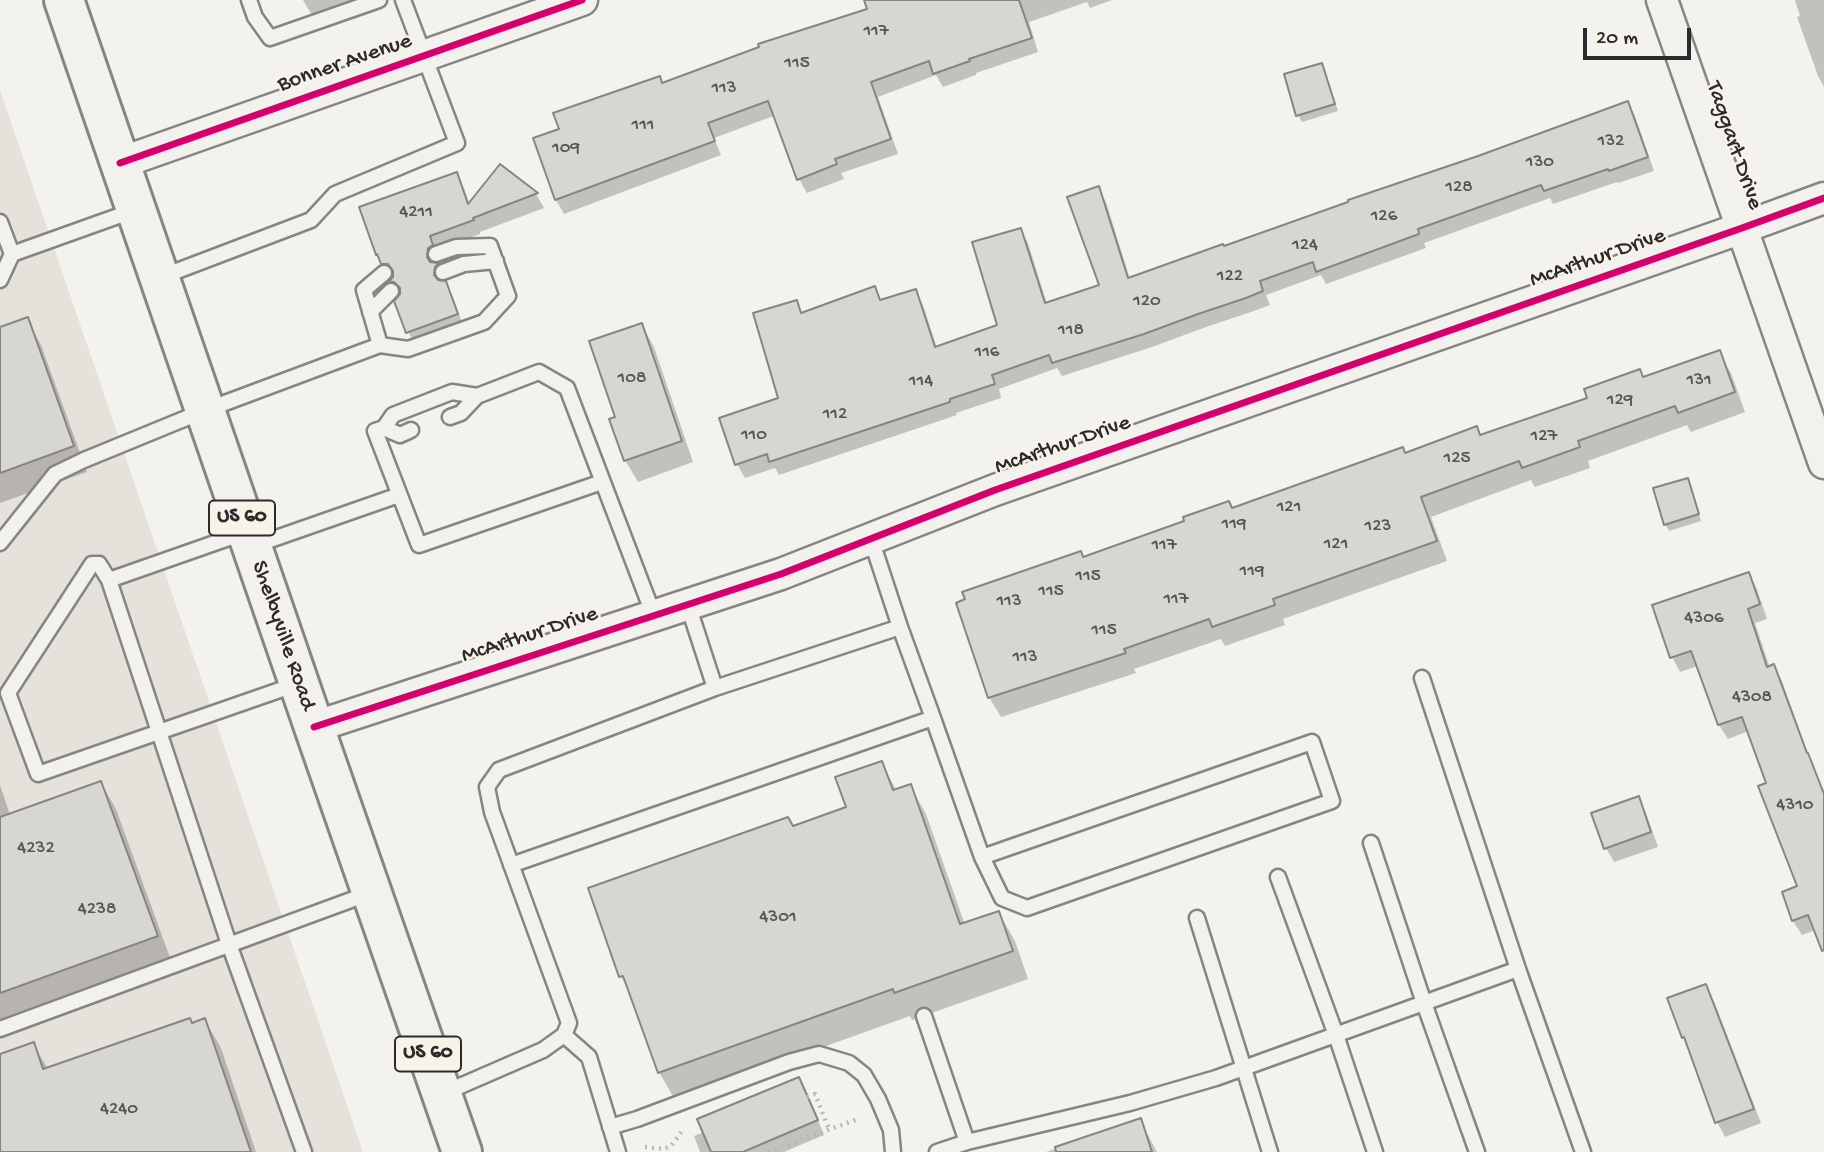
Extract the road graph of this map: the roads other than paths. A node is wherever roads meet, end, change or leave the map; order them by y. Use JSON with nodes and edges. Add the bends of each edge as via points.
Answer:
{"nodes":[{"id":1,"x":64,"y":0,"type":"edge"},
{"id":2,"x":249,"y":0,"type":"edge"},
{"id":3,"x":379,"y":0,"type":"edge"},
{"id":4,"x":403,"y":0,"type":"edge"},
{"id":5,"x":582,"y":0,"type":"edge"},
{"id":6,"x":1661,"y":0,"type":"edge"},
{"id":7,"x":423,"y":56,"type":"junction"},
{"id":8,"x":120,"y":163,"type":"junction"},
{"id":9,"x":1824,"y":198,"type":"edge"},
{"id":10,"x":136,"y":210,"type":"junction"},
{"id":11,"x":0,"y":222,"type":"edge"},
{"id":12,"x":1742,"y":228,"type":"junction"},
{"id":13,"x":12,"y":254,"type":"junction"},
{"id":14,"x":436,"y":254,"type":"dead end"},
{"id":15,"x":496,"y":261,"type":"junction"},
{"id":16,"x":443,"y":272,"type":"dead end"},
{"id":17,"x":384,"y":273,"type":"dead end"},
{"id":18,"x":160,"y":277,"type":"junction"},
{"id":19,"x":0,"y":280,"type":"edge"},
{"id":20,"x":391,"y":291,"type":"dead end"},
{"id":21,"x":370,"y":312,"type":"junction"},
{"id":22,"x":380,"y":345,"type":"junction"},
{"id":23,"x":477,"y":396,"type":"junction"},
{"id":24,"x":206,"y":410,"type":"junction"},
{"id":25,"x":450,"y":417,"type":"dead end"},
{"id":26,"x":384,"y":428,"type":"junction"},
{"id":27,"x":411,"y":430,"type":"dead end"},
{"id":28,"x":1824,"y":463,"type":"edge"},
{"id":29,"x":602,"y":482,"type":"junction"},
{"id":30,"x":399,"y":495,"type":"junction"},
{"id":31,"x":249,"y":539,"type":"junction"},
{"id":32,"x":871,"y":539,"type":"junction"},
{"id":33,"x":0,"y":543,"type":"edge"},
{"id":34,"x":109,"y":580,"type":"junction"},
{"id":35,"x":688,"y":605,"type":"junction"},
{"id":36,"x":654,"y":615,"type":"junction"},
{"id":37,"x":900,"y":627,"type":"junction"},
{"id":38,"x":1422,"y":678,"type":"dead end"},
{"id":39,"x":299,"y":683,"type":"junction"},
{"id":40,"x":715,"y":688,"type":"junction"},
{"id":41,"x":933,"y":718,"type":"junction"},
{"id":42,"x":314,"y":727,"type":"junction"},
{"id":43,"x":160,"y":732,"type":"junction"},
{"id":44,"x":1371,"y":843,"type":"dead end"},
{"id":45,"x":982,"y":858,"type":"junction"},
{"id":46,"x":511,"y":865,"type":"junction"},
{"id":47,"x":1278,"y":877,"type":"dead end"},
{"id":48,"x":371,"y":892,"type":"junction"},
{"id":49,"x":1197,"y":918,"type":"dead end"},
{"id":50,"x":229,"y":944,"type":"junction"},
{"id":51,"x":1518,"y":969,"type":"junction"},
{"id":52,"x":1424,"y":1003,"type":"junction"},
{"id":53,"x":924,"y":1016,"type":"dead end"},
{"id":54,"x":0,"y":1029,"type":"edge"},
{"id":55,"x":564,"y":1035,"type":"junction"},
{"id":56,"x":1336,"y":1035,"type":"junction"},
{"id":57,"x":1243,"y":1069,"type":"junction"},
{"id":58,"x":442,"y":1094,"type":"junction"},
{"id":59,"x":610,"y":1127,"type":"junction"},
{"id":60,"x":967,"y":1142,"type":"junction"},
{"id":61,"x":304,"y":1152,"type":"edge"},
{"id":62,"x":462,"y":1152,"type":"edge"},
{"id":63,"x":618,"y":1152,"type":"edge"},
{"id":64,"x":893,"y":1152,"type":"edge"},
{"id":65,"x":937,"y":1152,"type":"edge"},
{"id":66,"x":1270,"y":1152,"type":"edge"},
{"id":67,"x":1375,"y":1152,"type":"edge"},
{"id":68,"x":1477,"y":1152,"type":"edge"},
{"id":69,"x":1583,"y":1152,"type":"edge"}],
"edges":[{"from":1,"to":8,"type":"main road","name":"Shelbyville Road","number":"US 60"},
{"from":2,"to":3,"type":"lane","via":[[270,38]]},
{"from":4,"to":7,"type":"lane"},
{"from":5,"to":7,"type":"street","name":"Bonner Avenue"},
{"from":6,"to":12,"type":"street","name":"Taggart Drive"},
{"from":7,"to":8,"type":"street","name":"Bonner Avenue"},
{"from":7,"to":18,"type":"lane","via":[[457,144],[335,194],[311,220]]},
{"from":8,"to":10,"type":"main road","name":"Shelbyville Road","number":"US 60"},
{"from":9,"to":12,"type":"street","name":"McArthur Drive"},
{"from":10,"to":13,"type":"lane"},
{"from":10,"to":18,"type":"main road","name":"Shelbyville Road","number":"US 60"},
{"from":11,"to":13,"type":"lane"},
{"from":12,"to":28,"type":"street","name":"Taggart Drive"},
{"from":12,"to":32,"type":"street","name":"McArthur Drive","via":[[995,490]]},
{"from":13,"to":19,"type":"lane"},
{"from":14,"to":15,"type":"lane","via":[[456,247],[490,246]]},
{"from":15,"to":16,"type":"lane","via":[[464,264]]},
{"from":15,"to":22,"type":"lane","via":[[508,296],[484,322],[408,349]]},
{"from":17,"to":21,"type":"lane","via":[[364,290]]},
{"from":18,"to":24,"type":"main road","name":"Shelbyville Road","number":"US 60"},
{"from":20,"to":21,"type":"lane"},
{"from":21,"to":22,"type":"lane"},
{"from":22,"to":24,"type":"lane"},
{"from":23,"to":25,"type":"lane","via":[[461,413]]},
{"from":23,"to":26,"type":"lane","via":[[452,392],[393,415]]},
{"from":23,"to":29,"type":"lane","via":[[539,372],[567,387]]},
{"from":24,"to":31,"type":"main road","name":"Shelbyville Road","number":"US 60"},
{"from":24,"to":33,"type":"lane","via":[[55,474]]},
{"from":26,"to":27,"type":"lane","via":[[400,435]]},
{"from":26,"to":30,"type":"lane","via":[[375,431]]},
{"from":29,"to":30,"type":"lane","via":[[419,545]]},
{"from":29,"to":36,"type":"lane"},
{"from":30,"to":31,"type":"lane"},
{"from":31,"to":34,"type":"lane"},
{"from":31,"to":39,"type":"main road","name":"Shelbyville Road","number":"US 60"},
{"from":32,"to":35,"type":"street","name":"McArthur Drive"},
{"from":32,"to":37,"type":"lane"},
{"from":34,"to":43,"type":"lane"},
{"from":34,"to":43,"type":"lane","via":[[99,564],[92,564],[8,693],[38,774]]},
{"from":35,"to":36,"type":"street","name":"McArthur Drive"},
{"from":35,"to":40,"type":"lane"},
{"from":36,"to":42,"type":"street","name":"McArthur Drive"},
{"from":37,"to":40,"type":"lane"},
{"from":37,"to":41,"type":"lane"},
{"from":38,"to":51,"type":"lane"},
{"from":39,"to":42,"type":"main road","name":"Shelbyville Road","number":"US 60"},
{"from":39,"to":43,"type":"lane"},
{"from":40,"to":46,"type":"lane","via":[[499,770],[487,787]]},
{"from":41,"to":45,"type":"lane"},
{"from":41,"to":46,"type":"lane"},
{"from":42,"to":48,"type":"main road","name":"Shelbyville Road","number":"US 60"},
{"from":43,"to":50,"type":"lane"},
{"from":44,"to":52,"type":"lane"},
{"from":45,"to":45,"type":"lane","via":[[1002,898],[1027,908],[1332,801],[1312,742]]},
{"from":46,"to":55,"type":"lane","via":[[569,1023]]},
{"from":47,"to":56,"type":"lane"},
{"from":48,"to":50,"type":"lane"},
{"from":48,"to":58,"type":"main road","name":"Shelbyville Road","number":"US 60"},
{"from":49,"to":57,"type":"lane"},
{"from":50,"to":54,"type":"lane"},
{"from":50,"to":61,"type":"lane"},
{"from":51,"to":52,"type":"lane"},
{"from":51,"to":69,"type":"lane"},
{"from":52,"to":56,"type":"lane"},
{"from":52,"to":68,"type":"lane"},
{"from":53,"to":60,"type":"lane"},
{"from":55,"to":58,"type":"lane","via":[[543,1050]]},
{"from":55,"to":59,"type":"lane","via":[[589,1057]]},
{"from":56,"to":57,"type":"lane"},
{"from":56,"to":67,"type":"lane"},
{"from":57,"to":60,"type":"lane","via":[[1130,1103]]},
{"from":57,"to":66,"type":"lane"},
{"from":58,"to":62,"type":"main road","name":"Shelbyville Road","number":"US 60"},
{"from":59,"to":63,"type":"lane"},
{"from":59,"to":64,"type":"lane","via":[[819,1055],[849,1063],[864,1075],[891,1130]]},
{"from":60,"to":65,"type":"lane"}]}
